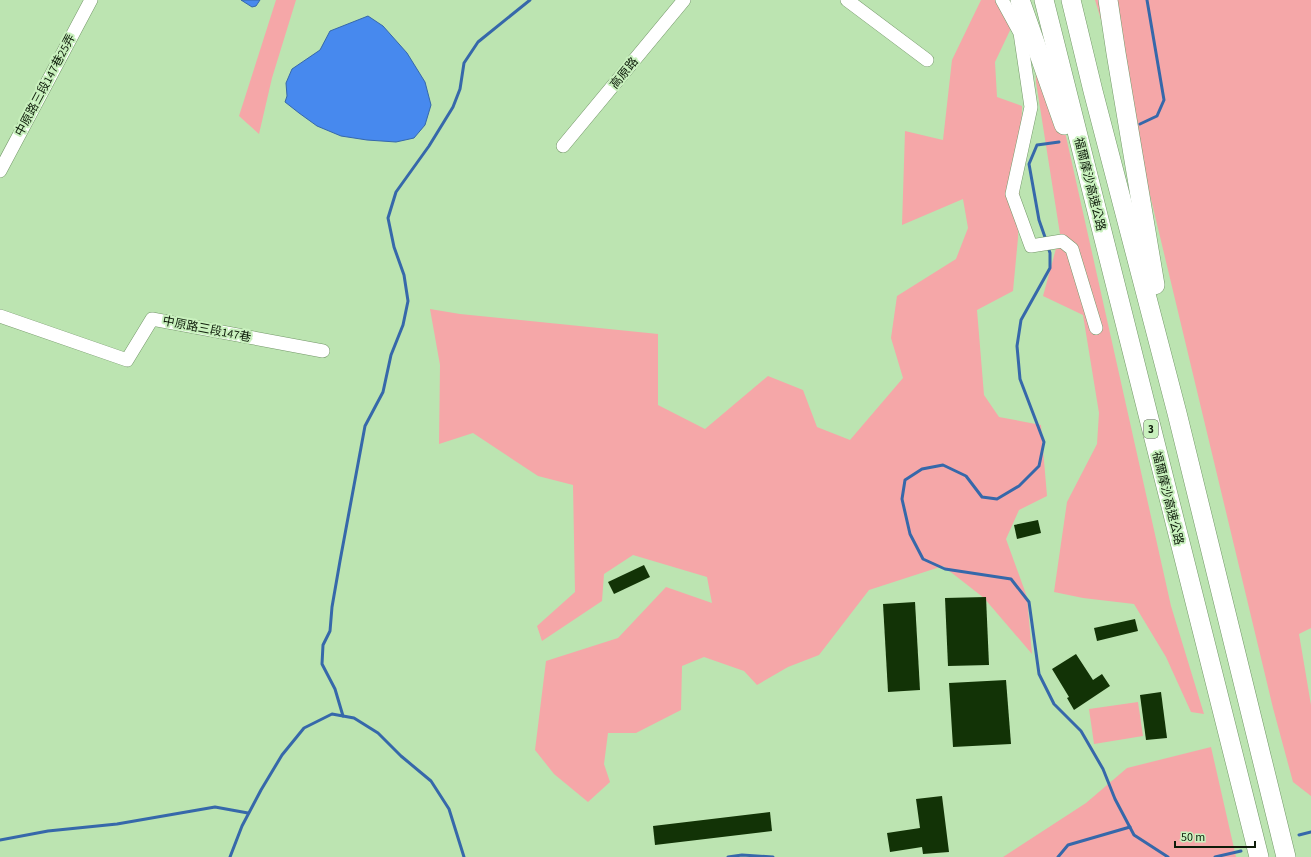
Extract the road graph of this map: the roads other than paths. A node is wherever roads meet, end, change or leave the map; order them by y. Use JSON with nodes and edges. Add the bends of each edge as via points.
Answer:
{"nodes":[{"id":1,"x":91,"y":0,"type":"edge"},
{"id":2,"x":684,"y":0,"type":"edge"},
{"id":3,"x":847,"y":0,"type":"edge"},
{"id":4,"x":1002,"y":0,"type":"edge"},
{"id":5,"x":1020,"y":0,"type":"edge"},
{"id":6,"x":1044,"y":0,"type":"edge"},
{"id":7,"x":1071,"y":0,"type":"edge"},
{"id":8,"x":1108,"y":0,"type":"edge"},
{"id":9,"x":927,"y":60,"type":"dead end"},
{"id":10,"x":564,"y":146,"type":"dead end"},
{"id":11,"x":0,"y":171,"type":"edge"},
{"id":12,"x":1103,"y":238,"type":"junction"},
{"id":13,"x":0,"y":316,"type":"edge"},
{"id":14,"x":1096,"y":328,"type":"dead end"},
{"id":15,"x":323,"y":351,"type":"dead end"},
{"id":16,"x":1177,"y":412,"type":"junction"},
{"id":17,"x":1259,"y":857,"type":"edge"},
{"id":18,"x":1286,"y":857,"type":"edge"}],
"edges":[{"from":1,"to":11,"type":"street","name":"中原路三段147巷25弄"},
{"from":2,"to":10,"type":"street","name":"高原路"},
{"from":3,"to":9,"type":"street"},
{"from":4,"to":14,"type":"street","via":[[1020,33],[1031,107],[1012,194],[1031,246],[1062,241],[1072,249]]},
{"from":5,"to":12,"type":"highway"},
{"from":6,"to":12,"type":"highway","name":"福爾摩沙高速公路","number":"3"},
{"from":7,"to":16,"type":"highway"},
{"from":8,"to":16,"type":"highway"},
{"from":12,"to":17,"type":"highway","name":"福爾摩沙高速公路","number":"3"},
{"from":13,"to":15,"type":"street","name":"中原路三段147巷","via":[[127,360],[152,318]]},
{"from":16,"to":18,"type":"highway"}]}
